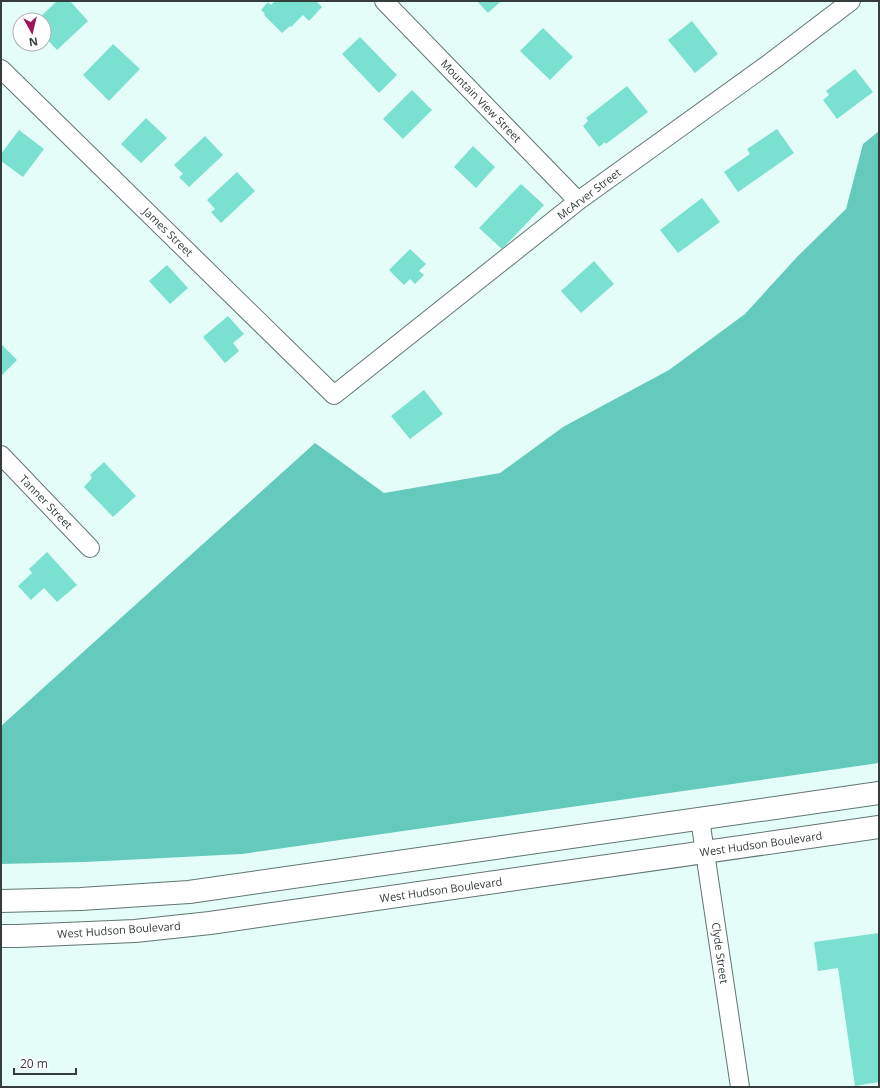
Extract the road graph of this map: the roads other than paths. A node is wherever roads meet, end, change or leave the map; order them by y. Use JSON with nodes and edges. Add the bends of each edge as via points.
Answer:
{"nodes":[{"id":1,"x":384,"y":1,"type":"edge"},
{"id":2,"x":851,"y":1,"type":"edge"},
{"id":3,"x":1,"y":69,"type":"edge"},
{"id":4,"x":578,"y":201,"type":"junction"},
{"id":5,"x":334,"y":395,"type":"joint"},
{"id":6,"x":1,"y":455,"type":"edge"},
{"id":7,"x":90,"y":548,"type":"dead end"},
{"id":8,"x":879,"y":793,"type":"edge"},
{"id":9,"x":700,"y":819,"type":"junction"},
{"id":10,"x":879,"y":827,"type":"edge"},
{"id":11,"x":705,"y":852,"type":"junction"},
{"id":12,"x":1,"y":901,"type":"edge"},
{"id":13,"x":1,"y":936,"type":"edge"},
{"id":14,"x":740,"y":1087,"type":"edge"}],
"edges":[{"from":1,"to":4,"type":"street","name":"Mountain View Street"},
{"from":2,"to":4,"type":"street","name":"McArver Street"},
{"from":3,"to":5,"type":"street","name":"James Street"},
{"from":4,"to":5,"type":"street","name":"McArver Street"},
{"from":6,"to":7,"type":"street","name":"Tanner Street"},
{"from":8,"to":9,"type":"main road"},
{"from":9,"to":11,"type":"street","name":"Clyde Street"},
{"from":9,"to":12,"type":"main road","via":[[189,892]]},
{"from":10,"to":11,"type":"main road","name":"West Hudson Boulevard"},
{"from":11,"to":13,"type":"main road","name":"West Hudson Boulevard","via":[[210,923],[135,931]]},
{"from":11,"to":14,"type":"street","name":"Clyde Street"}]}
